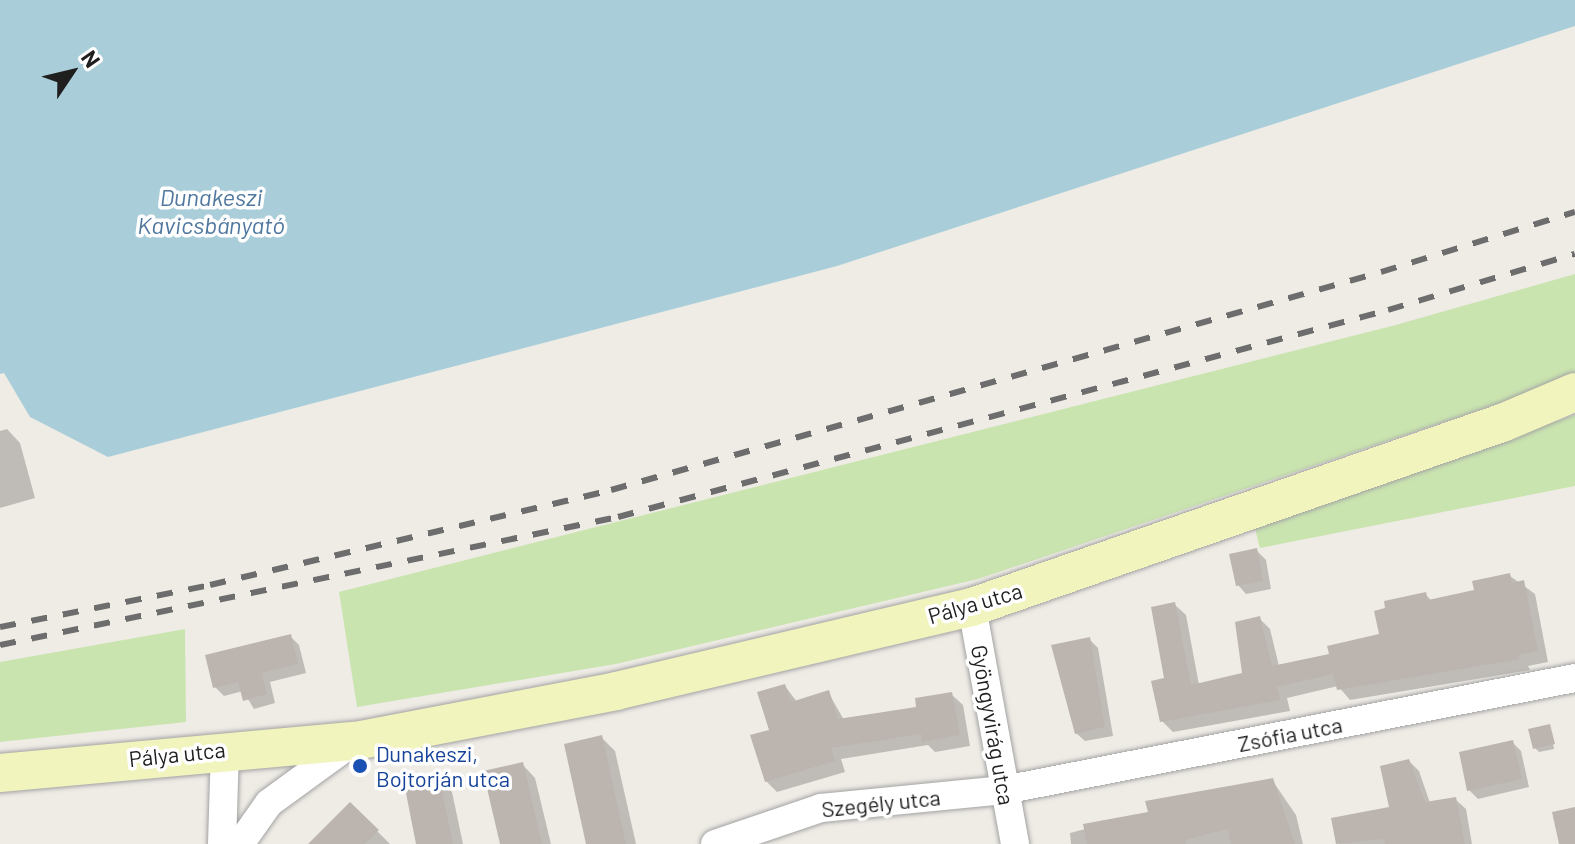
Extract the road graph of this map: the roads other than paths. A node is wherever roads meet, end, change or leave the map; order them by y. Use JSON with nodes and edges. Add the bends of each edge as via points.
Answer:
{"nodes":[{"id":1,"x":1575,"y":392,"type":"edge"},
{"id":2,"x":972,"y":607,"type":"junction"},
{"id":3,"x":1575,"y":678,"type":"edge"},
{"id":4,"x":355,"y":741,"type":"junction"},
{"id":5,"x":225,"y":749,"type":"junction"},
{"id":6,"x":0,"y":773,"type":"edge"},
{"id":7,"x":1004,"y":790,"type":"junction"},
{"id":8,"x":222,"y":808,"type":"junction"},
{"id":9,"x":259,"y":818,"type":"junction"},
{"id":10,"x":728,"y":840,"type":"edge"},
{"id":11,"x":222,"y":844,"type":"edge"},
{"id":12,"x":240,"y":844,"type":"edge"},
{"id":13,"x":1015,"y":844,"type":"edge"}],
"edges":[{"from":1,"to":2,"type":"street","name":"Pálya utca","via":[[1502,423]]},
{"from":2,"to":4,"type":"street","name":"Pálya utca","via":[[616,691]]},
{"from":2,"to":7,"type":"street","name":"Gyöngyvirág utca"},
{"from":3,"to":7,"type":"street","name":"Zsófia utca"},
{"from":4,"to":5,"type":"street","name":"Pálya utca"},
{"from":4,"to":9,"type":"street","name":"Pálya utca","via":[[291,784]]},
{"from":5,"to":6,"type":"street","name":"Pálya utca"},
{"from":5,"to":8,"type":"street"},
{"from":7,"to":10,"type":"street","name":"Szegély utca","via":[[821,808]]},
{"from":7,"to":13,"type":"street","name":"Gyöngyvirág utca"},
{"from":8,"to":9,"type":"street","via":[[240,820]]},
{"from":8,"to":11,"type":"street"},
{"from":9,"to":12,"type":"street","name":"Pálya utca"}]}
